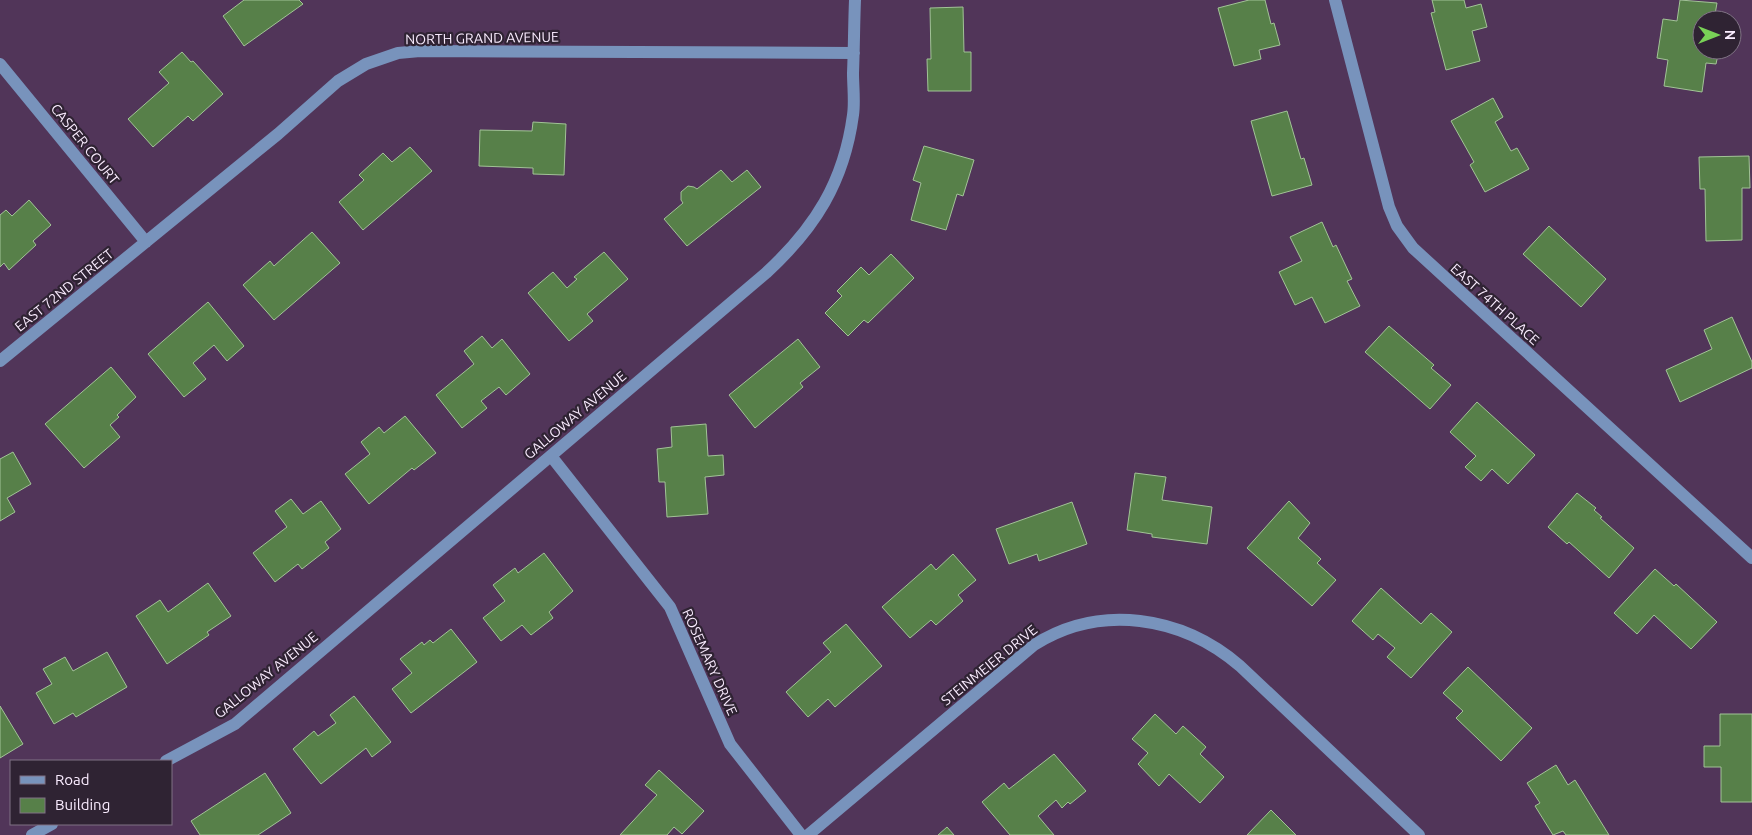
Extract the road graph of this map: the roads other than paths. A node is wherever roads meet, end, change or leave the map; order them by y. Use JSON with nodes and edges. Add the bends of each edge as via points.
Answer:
{"nodes":[{"id":1,"x":855,"y":0,"type":"edge"},
{"id":2,"x":1335,"y":0,"type":"edge"},
{"id":3,"x":854,"y":53,"type":"junction"},
{"id":4,"x":0,"y":64,"type":"edge"},
{"id":5,"x":146,"y":242,"type":"junction"},
{"id":6,"x":0,"y":361,"type":"edge"},
{"id":7,"x":551,"y":456,"type":"junction"},
{"id":8,"x":1750,"y":552,"type":"edge"},
{"id":9,"x":168,"y":760,"type":"edge"},
{"id":10,"x":50,"y":825,"type":"edge"},
{"id":11,"x":32,"y":835,"type":"edge"},
{"id":12,"x":801,"y":835,"type":"edge"},
{"id":13,"x":808,"y":835,"type":"edge"},
{"id":14,"x":1419,"y":835,"type":"edge"}],
"edges":[{"from":1,"to":3,"type":"street","name":"GALLOWAY AVENUE"},
{"from":2,"to":8,"type":"street","name":"EAST 74TH PLACE","via":[[1389,206],[1397,226],[1412,248]]},
{"from":3,"to":5,"type":"street","name":"NORTH GRAND AVENUE","via":[[398,53],[366,64],[338,81]]},
{"from":3,"to":7,"type":"street","name":"GALLOWAY AVENUE","via":[[853,113],[846,150],[835,186],[816,218],[766,273]]},
{"from":4,"to":5,"type":"street","name":"CASPER COURT"},
{"from":5,"to":6,"type":"street","name":"EAST 72ND STREET"},
{"from":7,"to":9,"type":"street","name":"GALLOWAY AVENUE","via":[[235,724]]},
{"from":7,"to":12,"type":"street","name":"ROSEMARY DRIVE","via":[[670,607],[730,744]]},
{"from":10,"to":11,"type":"street"},
{"from":13,"to":14,"type":"street","name":"STEINMEIER DRIVE","via":[[1034,645],[1068,629],[1115,619],[1165,624],[1210,643],[1240,666]]}]}
